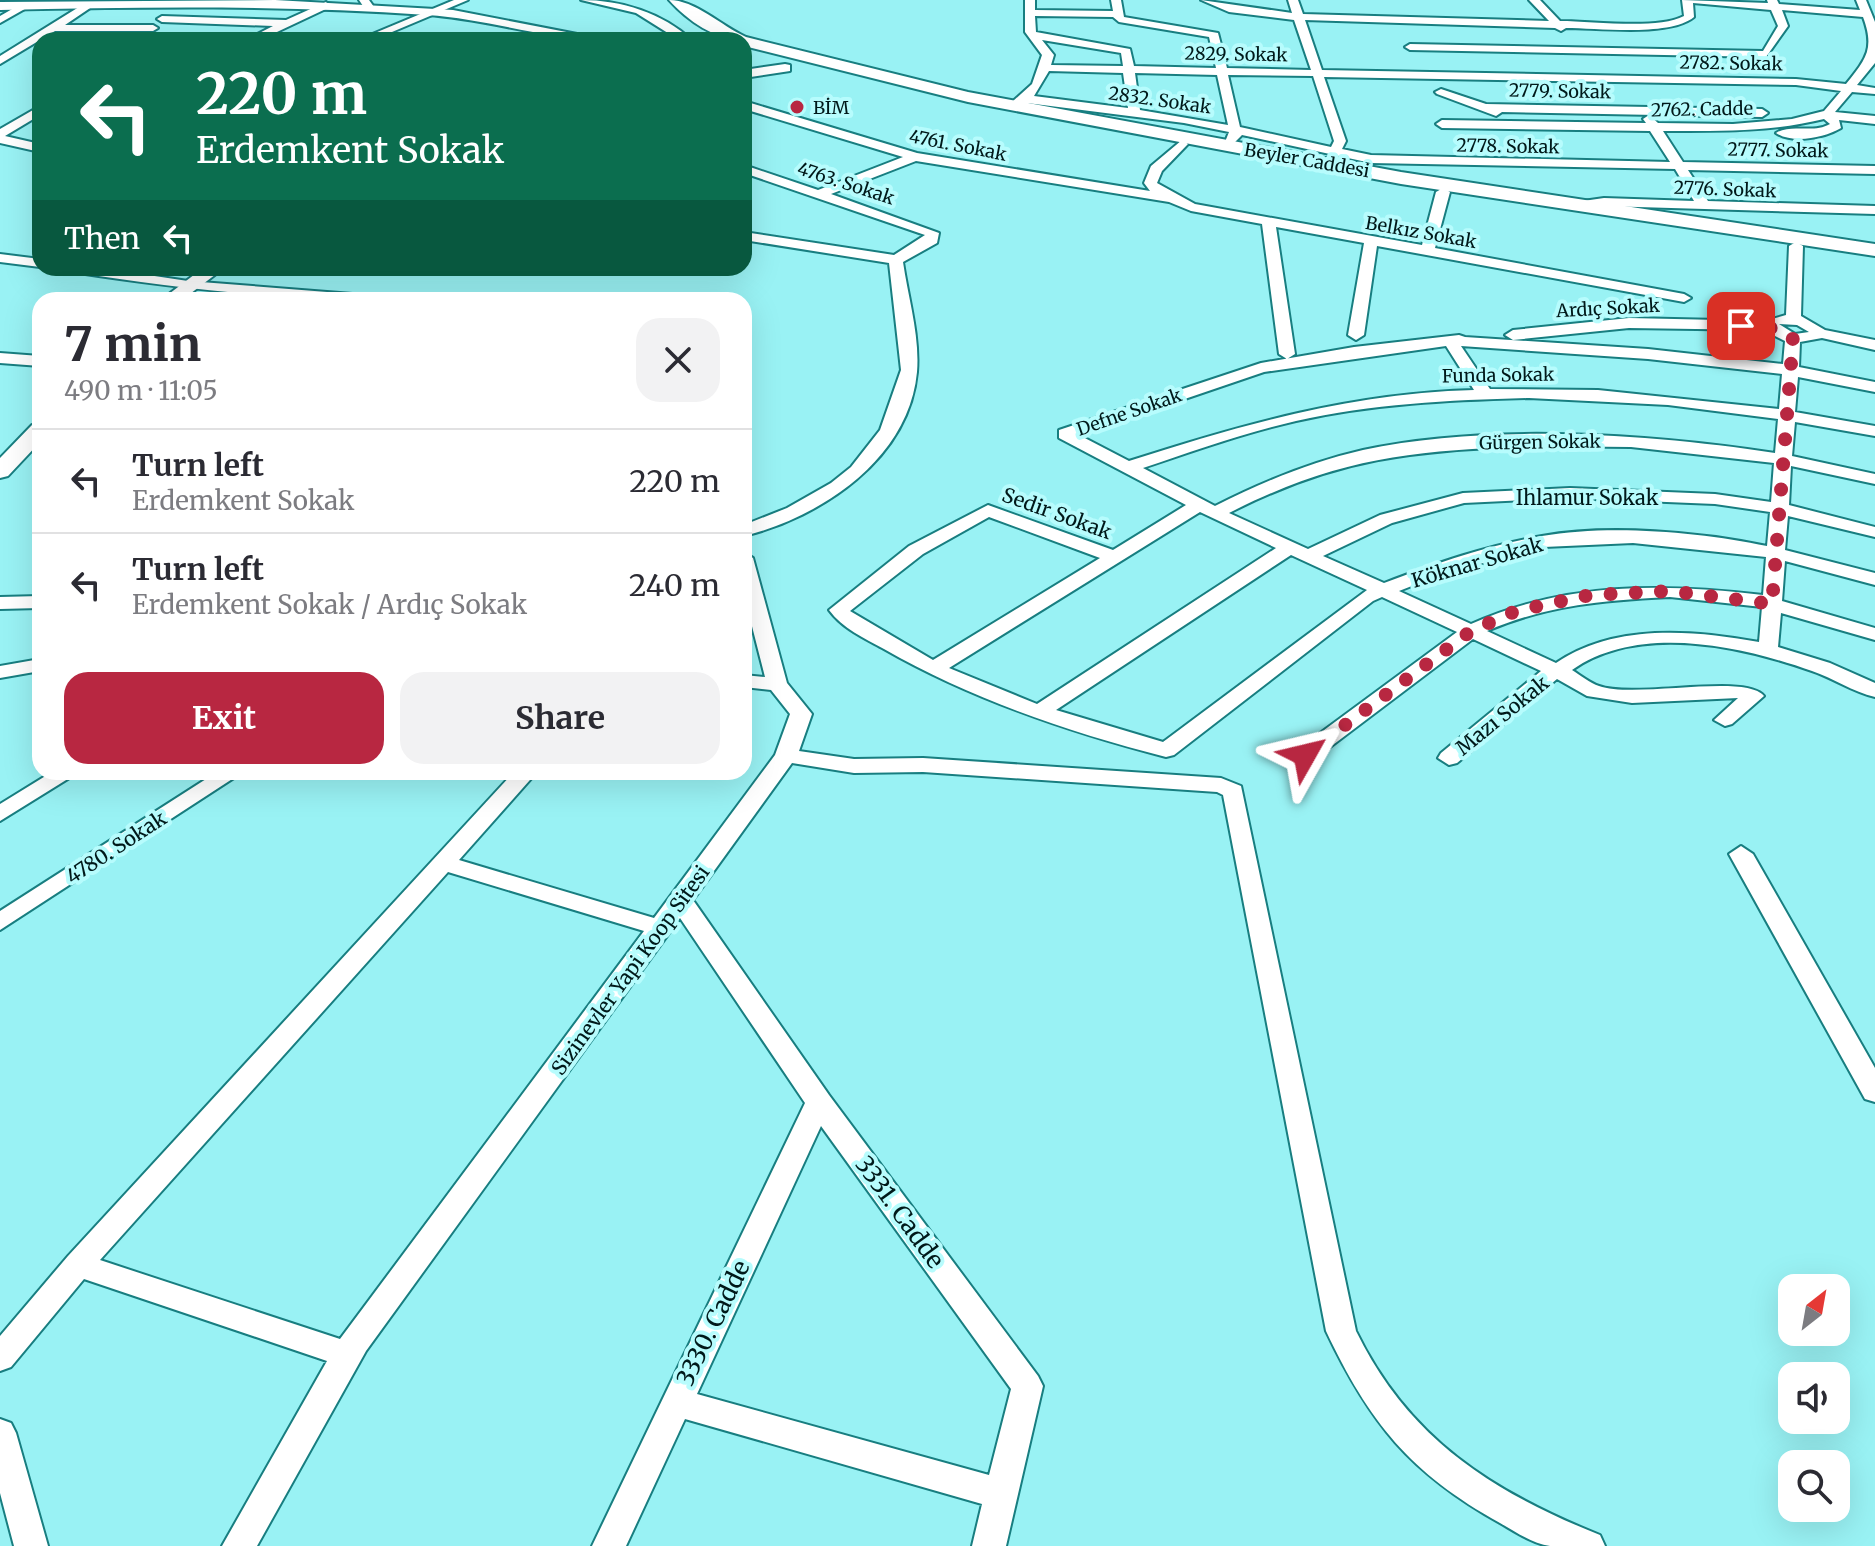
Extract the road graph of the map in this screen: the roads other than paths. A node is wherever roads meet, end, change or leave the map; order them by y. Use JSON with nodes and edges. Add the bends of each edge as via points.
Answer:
{"nodes":[{"id":1,"x":463,"y":0,"type":"edge"},
{"id":2,"x":586,"y":0,"type":"edge"},
{"id":3,"x":660,"y":0,"type":"edge"},
{"id":4,"x":676,"y":0,"type":"edge"},
{"id":5,"x":1030,"y":0,"type":"edge"},
{"id":6,"x":1116,"y":0,"type":"edge"},
{"id":7,"x":1206,"y":0,"type":"edge"},
{"id":8,"x":1293,"y":0,"type":"edge"},
{"id":9,"x":1534,"y":0,"type":"edge"},
{"id":10,"x":1687,"y":0,"type":"edge"},
{"id":11,"x":1861,"y":0,"type":"edge"},
{"id":12,"x":103,"y":3,"type":"edge"},
{"id":13,"x":178,"y":3,"type":"junction"},
{"id":14,"x":1774,"y":3,"type":"edge"},
{"id":15,"x":366,"y":4,"type":"edge"},
{"id":16,"x":326,"y":5,"type":"junction"},
{"id":17,"x":0,"y":6,"type":"edge"},
{"id":18,"x":25,"y":6,"type":"junction"},
{"id":19,"x":426,"y":6,"type":"edge"},
{"id":20,"x":1228,"y":9,"type":"junction"},
{"id":21,"x":1030,"y":13,"type":"junction"},
{"id":22,"x":1118,"y":14,"type":"junction"},
{"id":23,"x":1868,"y":14,"type":"junction"},
{"id":24,"x":1395,"y":16,"type":"junction"},
{"id":25,"x":1218,"y":17,"type":"dead end"},
{"id":26,"x":1299,"y":18,"type":"junction"},
{"id":27,"x":162,"y":19,"type":"junction"},
{"id":28,"x":0,"y":20,"type":"edge"},
{"id":29,"x":217,"y":21,"type":"junction"},
{"id":30,"x":286,"y":23,"type":"junction"},
{"id":31,"x":1557,"y":23,"type":"junction"},
{"id":32,"x":53,"y":28,"type":"junction"},
{"id":33,"x":153,"y":28,"type":"junction"},
{"id":34,"x":207,"y":30,"type":"dead end"},
{"id":35,"x":47,"y":32,"type":"edge"},
{"id":36,"x":148,"y":32,"type":"edge"},
{"id":37,"x":267,"y":32,"type":"edge"},
{"id":38,"x":378,"y":32,"type":"edge"},
{"id":39,"x":560,"y":32,"type":"edge"},
{"id":40,"x":674,"y":32,"type":"edge"},
{"id":41,"x":706,"y":32,"type":"edge"},
{"id":42,"x":722,"y":32,"type":"edge"},
{"id":43,"x":1033,"y":35,"type":"junction"},
{"id":44,"x":32,"y":41,"type":"edge"},
{"id":45,"x":752,"y":45,"type":"edge"},
{"id":46,"x":1410,"y":47,"type":"junction"},
{"id":47,"x":1583,"y":50,"type":"junction"},
{"id":48,"x":1874,"y":58,"type":"edge"},
{"id":49,"x":793,"y":60,"type":"junction"},
{"id":50,"x":0,"y":61,"type":"edge"},
{"id":51,"x":752,"y":64,"type":"edge"},
{"id":52,"x":1045,"y":68,"type":"junction"},
{"id":53,"x":1776,"y":68,"type":"junction"},
{"id":54,"x":1130,"y":71,"type":"junction"},
{"id":55,"x":1222,"y":71,"type":"junction"},
{"id":56,"x":1318,"y":73,"type":"junction"},
{"id":57,"x":1428,"y":76,"type":"junction"},
{"id":58,"x":1612,"y":79,"type":"junction"},
{"id":59,"x":1850,"y":86,"type":"junction"},
{"id":60,"x":1622,"y":90,"type":"dead end"},
{"id":61,"x":1875,"y":91,"type":"edge"},
{"id":62,"x":1441,"y":92,"type":"junction"},
{"id":63,"x":1632,"y":100,"type":"dead end"},
{"id":64,"x":1021,"y":102,"type":"junction"},
{"id":65,"x":752,"y":107,"type":"edge"},
{"id":66,"x":1484,"y":108,"type":"junction"},
{"id":67,"x":1642,"y":111,"type":"junction"},
{"id":68,"x":32,"y":115,"type":"edge"},
{"id":69,"x":1135,"y":115,"type":"junction"},
{"id":70,"x":1827,"y":115,"type":"junction"},
{"id":71,"x":1875,"y":120,"type":"edge"},
{"id":72,"x":1572,"y":126,"type":"junction"},
{"id":73,"x":1656,"y":128,"type":"junction"},
{"id":74,"x":0,"y":136,"type":"edge"},
{"id":75,"x":1232,"y":139,"type":"junction"},
{"id":76,"x":1182,"y":144,"type":"junction"},
{"id":77,"x":1448,"y":144,"type":"junction"},
{"id":78,"x":32,"y":146,"type":"edge"},
{"id":79,"x":1335,"y":151,"type":"junction"},
{"id":80,"x":915,"y":157,"type":"junction"},
{"id":81,"x":1681,"y":166,"type":"junction"},
{"id":82,"x":1875,"y":170,"type":"edge"},
{"id":83,"x":752,"y":172,"type":"edge"},
{"id":84,"x":1443,"y":192,"type":"junction"},
{"id":85,"x":820,"y":194,"type":"junction"},
{"id":86,"x":1163,"y":194,"type":"junction"},
{"id":87,"x":1574,"y":206,"type":"junction"},
{"id":88,"x":1705,"y":207,"type":"junction"},
{"id":89,"x":1875,"y":210,"type":"edge"},
{"id":90,"x":1269,"y":224,"type":"junction"},
{"id":91,"x":752,"y":237,"type":"edge"},
{"id":92,"x":1371,"y":242,"type":"junction"},
{"id":93,"x":1796,"y":242,"type":"junction"},
{"id":94,"x":1875,"y":250,"type":"edge"},
{"id":95,"x":1427,"y":252,"type":"junction"},
{"id":96,"x":0,"y":258,"type":"edge"},
{"id":97,"x":1875,"y":258,"type":"edge"},
{"id":98,"x":896,"y":260,"type":"junction"},
{"id":99,"x":32,"y":262,"type":"edge"},
{"id":100,"x":127,"y":276,"type":"edge"},
{"id":101,"x":202,"y":276,"type":"edge"},
{"id":102,"x":188,"y":285,"type":"junction"},
{"id":103,"x":180,"y":292,"type":"edge"},
{"id":104,"x":277,"y":292,"type":"edge"},
{"id":105,"x":1684,"y":298,"type":"dead end"},
{"id":106,"x":1793,"y":329,"type":"junction"},
{"id":107,"x":1356,"y":335,"type":"dead end"},
{"id":108,"x":1450,"y":341,"type":"junction"},
{"id":109,"x":1875,"y":345,"type":"edge"},
{"id":110,"x":1287,"y":354,"type":"dead end"},
{"id":111,"x":0,"y":358,"type":"edge"},
{"id":112,"x":32,"y":360,"type":"edge"},
{"id":113,"x":1790,"y":371,"type":"junction"},
{"id":114,"x":1875,"y":387,"type":"edge"},
{"id":115,"x":1484,"y":393,"type":"junction"},
{"id":116,"x":1787,"y":414,"type":"junction"},
{"id":117,"x":1875,"y":431,"type":"edge"},
{"id":118,"x":32,"y":436,"type":"edge"},
{"id":119,"x":8,"y":454,"type":"edge"},
{"id":120,"x":1783,"y":457,"type":"junction"},
{"id":121,"x":1128,"y":467,"type":"junction"},
{"id":122,"x":0,"y":471,"type":"edge"},
{"id":123,"x":1875,"y":479,"type":"edge"},
{"id":124,"x":1779,"y":508,"type":"junction"},
{"id":125,"x":1207,"y":509,"type":"junction"},
{"id":126,"x":752,"y":528,"type":"edge"},
{"id":127,"x":1875,"y":532,"type":"edge"},
{"id":128,"x":1298,"y":552,"type":"junction"},
{"id":129,"x":1776,"y":554,"type":"junction"},
{"id":130,"x":1115,"y":557,"type":"junction"},
{"id":131,"x":1875,"y":579,"type":"edge"},
{"id":132,"x":752,"y":589,"type":"edge"},
{"id":133,"x":1381,"y":591,"type":"junction"},
{"id":134,"x":32,"y":602,"type":"edge"},
{"id":135,"x":0,"y":603,"type":"edge"},
{"id":136,"x":1772,"y":604,"type":"junction"},
{"id":137,"x":1471,"y":631,"type":"junction"},
{"id":138,"x":1875,"y":634,"type":"edge"},
{"id":139,"x":1768,"y":651,"type":"junction"},
{"id":140,"x":32,"y":666,"type":"edge"},
{"id":141,"x":933,"y":669,"type":"junction"},
{"id":142,"x":0,"y":672,"type":"edge"},
{"id":143,"x":1560,"y":672,"type":"junction"},
{"id":144,"x":752,"y":682,"type":"edge"},
{"id":145,"x":777,"y":684,"type":"junction"},
{"id":146,"x":1875,"y":691,"type":"edge"},
{"id":147,"x":1039,"y":712,"type":"junction"},
{"id":148,"x":1725,"y":720,"type":"dead end"},
{"id":149,"x":1305,"y":755,"type":"dead end"},
{"id":150,"x":786,"y":756,"type":"junction"},
{"id":151,"x":1449,"y":758,"type":"dead end"},
{"id":152,"x":55,"y":780,"type":"edge"},
{"id":153,"x":220,"y":780,"type":"edge"},
{"id":154,"x":519,"y":780,"type":"edge"},
{"id":155,"x":2,"y":812,"type":"edge"},
{"id":156,"x":1741,"y":854,"type":"dead end"},
{"id":157,"x":444,"y":863,"type":"junction"},
{"id":158,"x":681,"y":901,"type":"junction"},
{"id":159,"x":0,"y":922,"type":"edge"},
{"id":160,"x":661,"y":928,"type":"junction"},
{"id":161,"x":1875,"y":1092,"type":"edge"},
{"id":162,"x":819,"y":1102,"type":"junction"},
{"id":163,"x":78,"y":1265,"type":"junction"},
{"id":164,"x":348,"y":1355,"type":"junction"},
{"id":165,"x":0,"y":1358,"type":"edge"},
{"id":166,"x":675,"y":1402,"type":"junction"},
{"id":167,"x":0,"y":1433,"type":"edge"},
{"id":168,"x":1002,"y":1494,"type":"junction"},
{"id":169,"x":31,"y":1546,"type":"edge"},
{"id":170,"x":239,"y":1546,"type":"edge"},
{"id":171,"x":609,"y":1546,"type":"edge"},
{"id":172,"x":989,"y":1546,"type":"edge"},
{"id":173,"x":1588,"y":1546,"type":"edge"}],
"edges":[{"from":1,"to":19,"type":"street"},
{"from":2,"to":40,"type":"street","via":[[639,11]]},
{"from":3,"to":41,"type":"main road"},
{"from":4,"to":42,"type":"main road","name":"Beyler Caddesi"},
{"from":5,"to":21,"type":"street"},
{"from":6,"to":22,"type":"street"},
{"from":7,"to":20,"type":"street"},
{"from":8,"to":26,"type":"street"},
{"from":9,"to":31,"type":"street"},
{"from":10,"to":14,"type":"street"},
{"from":10,"to":31,"type":"street","via":[[1689,17],[1678,23]]},
{"from":11,"to":23,"type":"street"},
{"from":12,"to":13,"type":"street"},
{"from":12,"to":18,"type":"street"},
{"from":12,"to":32,"type":"street"},
{"from":13,"to":16,"type":"street"},
{"from":13,"to":27,"type":"street"},
{"from":14,"to":23,"type":"street"},
{"from":14,"to":53,"type":"street","via":[[1783,26]]},
{"from":15,"to":16,"type":"street"},
{"from":15,"to":19,"type":"street"},
{"from":16,"to":30,"type":"street"},
{"from":17,"to":18,"type":"street"},
{"from":18,"to":28,"type":"street"},
{"from":19,"to":38,"type":"street"},
{"from":19,"to":39,"type":"street"},
{"from":20,"to":25,"type":"street"},
{"from":20,"to":26,"type":"street"},
{"from":21,"to":22,"type":"street"},
{"from":21,"to":43,"type":"street"},
{"from":22,"to":55,"type":"street","via":[[1119,19],[1203,29],[1214,35]]},
{"from":23,"to":48,"type":"street"},
{"from":24,"to":26,"type":"street"},
{"from":24,"to":31,"type":"street"},
{"from":24,"to":46,"type":"street"},
{"from":26,"to":56,"type":"street"},
{"from":27,"to":29,"type":"street"},
{"from":27,"to":33,"type":"street"},
{"from":29,"to":30,"type":"street"},
{"from":29,"to":34,"type":"street"},
{"from":30,"to":37,"type":"street"},
{"from":31,"to":47,"type":"street"},
{"from":32,"to":33,"type":"street"},
{"from":32,"to":35,"type":"street"},
{"from":33,"to":36,"type":"street"},
{"from":43,"to":52,"type":"street","via":[[1048,55]]},
{"from":43,"to":54,"type":"street","via":[[1126,51]]},
{"from":44,"to":50,"type":"street"},
{"from":45,"to":49,"type":"main road","name":"Beyler Caddesi"},
{"from":46,"to":47,"type":"street"},
{"from":46,"to":57,"type":"street"},
{"from":47,"to":53,"type":"street"},
{"from":47,"to":58,"type":"street"},
{"from":48,"to":59,"type":"street"},
{"from":49,"to":51,"type":"main road","name":"Beyler Caddesi"},
{"from":49,"to":64,"type":"main road","name":"Beyler Caddesi"},
{"from":49,"to":76,"type":"main road","name":"Beyler Caddesi"},
{"from":52,"to":54,"type":"street","name":"2829. Sokak"},
{"from":52,"to":64,"type":"street"},
{"from":53,"to":58,"type":"street","name":"2782. Sokak"},
{"from":53,"to":59,"type":"street","name":"2782. Sokak"},
{"from":54,"to":55,"type":"street","name":"2829. Sokak"},
{"from":54,"to":69,"type":"street"},
{"from":55,"to":56,"type":"street","name":"2829. Sokak"},
{"from":55,"to":75,"type":"street"},
{"from":56,"to":57,"type":"street","name":"2829. Sokak"},
{"from":56,"to":79,"type":"street","via":[[1340,141]]},
{"from":57,"to":58,"type":"street","name":"2782. Sokak"},
{"from":57,"to":62,"type":"street"},
{"from":58,"to":60,"type":"street"},
{"from":59,"to":61,"type":"street","name":"2782. Sokak"},
{"from":59,"to":70,"type":"street"},
{"from":62,"to":66,"type":"street"},
{"from":62,"to":77,"type":"street","via":[[1434,99]]},
{"from":63,"to":67,"type":"street"},
{"from":64,"to":69,"type":"street","name":"2832. Sokak"},
{"from":64,"to":75,"type":"main road","name":"Beyler Caddesi"},
{"from":65,"to":80,"type":"street","name":"4761. Sokak"},
{"from":66,"to":67,"type":"street","name":"2779. Sokak"},
{"from":66,"to":72,"type":"street"},
{"from":67,"to":70,"type":"street","name":"2779. Sokak"},
{"from":67,"to":73,"type":"street"},
{"from":68,"to":74,"type":"street"},
{"from":69,"to":75,"type":"street","name":"2832. Sokak","via":[[1184,119]]},
{"from":70,"to":71,"type":"street","name":"2779. Sokak"},
{"from":70,"to":73,"type":"street","name":"2762. Cadde","via":[[1837,125],[1822,134]]},
{"from":72,"to":73,"type":"street","name":"2762. Cadde"},
{"from":72,"to":77,"type":"street","name":"2762. Cadde"},
{"from":73,"to":81,"type":"street"},
{"from":74,"to":78,"type":"street"},
{"from":75,"to":79,"type":"street","name":"2832. Sokak"},
{"from":75,"to":87,"type":"main road","name":"Beyler Caddesi"},
{"from":76,"to":84,"type":"main road","name":"Beyler Caddesi"},
{"from":76,"to":86,"type":"street","via":[[1152,176],[1150,183]]},
{"from":77,"to":79,"type":"street","name":"2778. Sokak","via":[[1371,159]]},
{"from":77,"to":81,"type":"street","name":"2778. Sokak"},
{"from":80,"to":85,"type":"street"},
{"from":80,"to":86,"type":"street","name":"4761. Sokak"},
{"from":81,"to":82,"type":"street","name":"2777. Sokak"},
{"from":81,"to":88,"type":"street"},
{"from":83,"to":85,"type":"street","name":"4763. Sokak"},
{"from":84,"to":93,"type":"main road","name":"Beyler Caddesi"},
{"from":84,"to":95,"type":"street"},
{"from":85,"to":98,"type":"street","name":"4763. Sokak","via":[[917,225],[934,236]]},
{"from":86,"to":90,"type":"street","name":"Belkız Sokak","via":[[1220,215]]},
{"from":87,"to":88,"type":"street","name":"2776. Sokak","via":[[1604,202]]},
{"from":87,"to":93,"type":"main road","name":"Beyler Caddesi"},
{"from":88,"to":89,"type":"street","name":"2776. Sokak"},
{"from":90,"to":92,"type":"street","name":"Belkız Sokak"},
{"from":90,"to":110,"type":"street"},
{"from":91,"to":98,"type":"street"},
{"from":92,"to":95,"type":"street","name":"Belkız Sokak"},
{"from":92,"to":107,"type":"street"},
{"from":93,"to":94,"type":"main road","name":"Beyler Caddesi"},
{"from":93,"to":97,"type":"main road","name":"Beyler Caddesi"},
{"from":93,"to":106,"type":"street"},
{"from":95,"to":105,"type":"street","name":"Belkız Sokak"},
{"from":96,"to":99,"type":"street"},
{"from":98,"to":126,"type":"street","via":[[909,370],[884,439],[842,486]]},
{"from":100,"to":102,"type":"street"},
{"from":101,"to":102,"type":"street"},
{"from":102,"to":103,"type":"street"},
{"from":102,"to":104,"type":"street"},
{"from":106,"to":108,"type":"street","name":"Ardıç Sokak","via":[[1778,320],[1769,326],[1629,323]]},
{"from":106,"to":109,"type":"street","name":"Ardıç Sokak","via":[[1814,338],[1818,333]]},
{"from":106,"to":113,"type":"street"},
{"from":108,"to":113,"type":"street","name":"Defne Sokak","via":[[1648,354]]},
{"from":108,"to":115,"type":"street"},
{"from":108,"to":121,"type":"street","name":"Defne Sokak","via":[[1261,368],[1065,434]]},
{"from":111,"to":112,"type":"street"},
{"from":113,"to":114,"type":"street","name":"Defne Sokak"},
{"from":113,"to":116,"type":"street"},
{"from":115,"to":116,"type":"street","name":"Funda Sokak","via":[[1623,396]]},
{"from":115,"to":121,"type":"street","name":"Funda Sokak","via":[[1317,411]]},
{"from":116,"to":117,"type":"street","name":"Funda Sokak"},
{"from":116,"to":120,"type":"street"},
{"from":118,"to":119,"type":"street"},
{"from":119,"to":122,"type":"street"},
{"from":120,"to":123,"type":"street","name":"Gürgen Sokak"},
{"from":120,"to":124,"type":"street"},
{"from":120,"to":125,"type":"street","name":"Gürgen Sokak","via":[[1560,438],[1439,445],[1363,455]]},
{"from":121,"to":125,"type":"street","name":"Defne Sokak"},
{"from":124,"to":127,"type":"street","name":"Ihlamur Sokak"},
{"from":124,"to":128,"type":"street","name":"Ihlamur Sokak","via":[[1715,499],[1570,493],[1463,498]]},
{"from":124,"to":129,"type":"street"},
{"from":125,"to":128,"type":"street","name":"Defne Sokak"},
{"from":125,"to":130,"type":"street","name":"Gürgen Sokak"},
{"from":128,"to":133,"type":"street","name":"Defne Sokak"},
{"from":128,"to":147,"type":"street","name":"Ihlamur Sokak","via":[[1167,625]]},
{"from":129,"to":131,"type":"street","name":"Köknar Sokak"},
{"from":129,"to":133,"type":"street","name":"Köknar Sokak","via":[[1633,537],[1543,541],[1438,569]]},
{"from":129,"to":136,"type":"street"},
{"from":130,"to":141,"type":"street","name":"Gürgen Sokak"},
{"from":130,"to":141,"type":"street","name":"Sedir Sokak","via":[[988,510],[916,550],[839,610],[847,620]]},
{"from":132,"to":145,"type":"street","name":"Sizinevler Yapi Koop Sitesi"},
{"from":133,"to":137,"type":"street","name":"Defne Sokak"},
{"from":133,"to":147,"type":"street","name":"Köknar Sokak","via":[[1366,597],[1166,750]]},
{"from":134,"to":135,"type":"street"},
{"from":136,"to":137,"type":"street","via":[[1670,591],[1590,595],[1516,611]]},
{"from":136,"to":138,"type":"street"},
{"from":136,"to":139,"type":"street"},
{"from":137,"to":143,"type":"street","name":"Defne Sokak"},
{"from":137,"to":149,"type":"street"},
{"from":139,"to":143,"type":"street","name":"Mazı Sokak","via":[[1722,641],[1642,640],[1576,658]]},
{"from":139,"to":146,"type":"street","name":"Mazı Sokak","via":[[1796,657]]},
{"from":140,"to":142,"type":"street"},
{"from":141,"to":147,"type":"street"},
{"from":143,"to":148,"type":"street","name":"Defne Sokak","via":[[1594,692],[1632,697],[1742,692],[1754,696]]},
{"from":143,"to":151,"type":"street","name":"Mazı Sokak","via":[[1543,677]]},
{"from":144,"to":145,"type":"street"},
{"from":145,"to":150,"type":"street","name":"Sizinevler Yapi Koop Sitesi","via":[[801,714]]},
{"from":150,"to":158,"type":"street","name":"Sizinevler Yapi Koop Sitesi"},
{"from":150,"to":173,"type":"street","via":[[854,766],[923,765],[1221,785],[1233,791],[1341,1331],[1370,1389],[1405,1434],[1438,1463],[1496,1507]]},
{"from":152,"to":155,"type":"street"},
{"from":153,"to":159,"type":"street","name":"4780. Sokak"},
{"from":154,"to":157,"type":"street"},
{"from":156,"to":161,"type":"street"},
{"from":157,"to":160,"type":"street"},
{"from":157,"to":163,"type":"street"},
{"from":158,"to":160,"type":"street","name":"Sizinevler Yapi Koop Sitesi"},
{"from":158,"to":162,"type":"street","name":"3331. Cadde"},
{"from":160,"to":164,"type":"street","name":"Sizinevler Yapi Koop Sitesi"},
{"from":162,"to":166,"type":"street","name":"3330. Cadde"},
{"from":162,"to":168,"type":"street","name":"3331. Cadde","via":[[1027,1386]]},
{"from":163,"to":164,"type":"street"},
{"from":163,"to":165,"type":"street"},
{"from":164,"to":170,"type":"street","name":"Sizinevler Yapi Koop Sitesi"},
{"from":166,"to":168,"type":"street"},
{"from":166,"to":171,"type":"street","name":"3330. Cadde"},
{"from":167,"to":169,"type":"street"},
{"from":168,"to":172,"type":"street","name":"3331. Cadde"}]}
